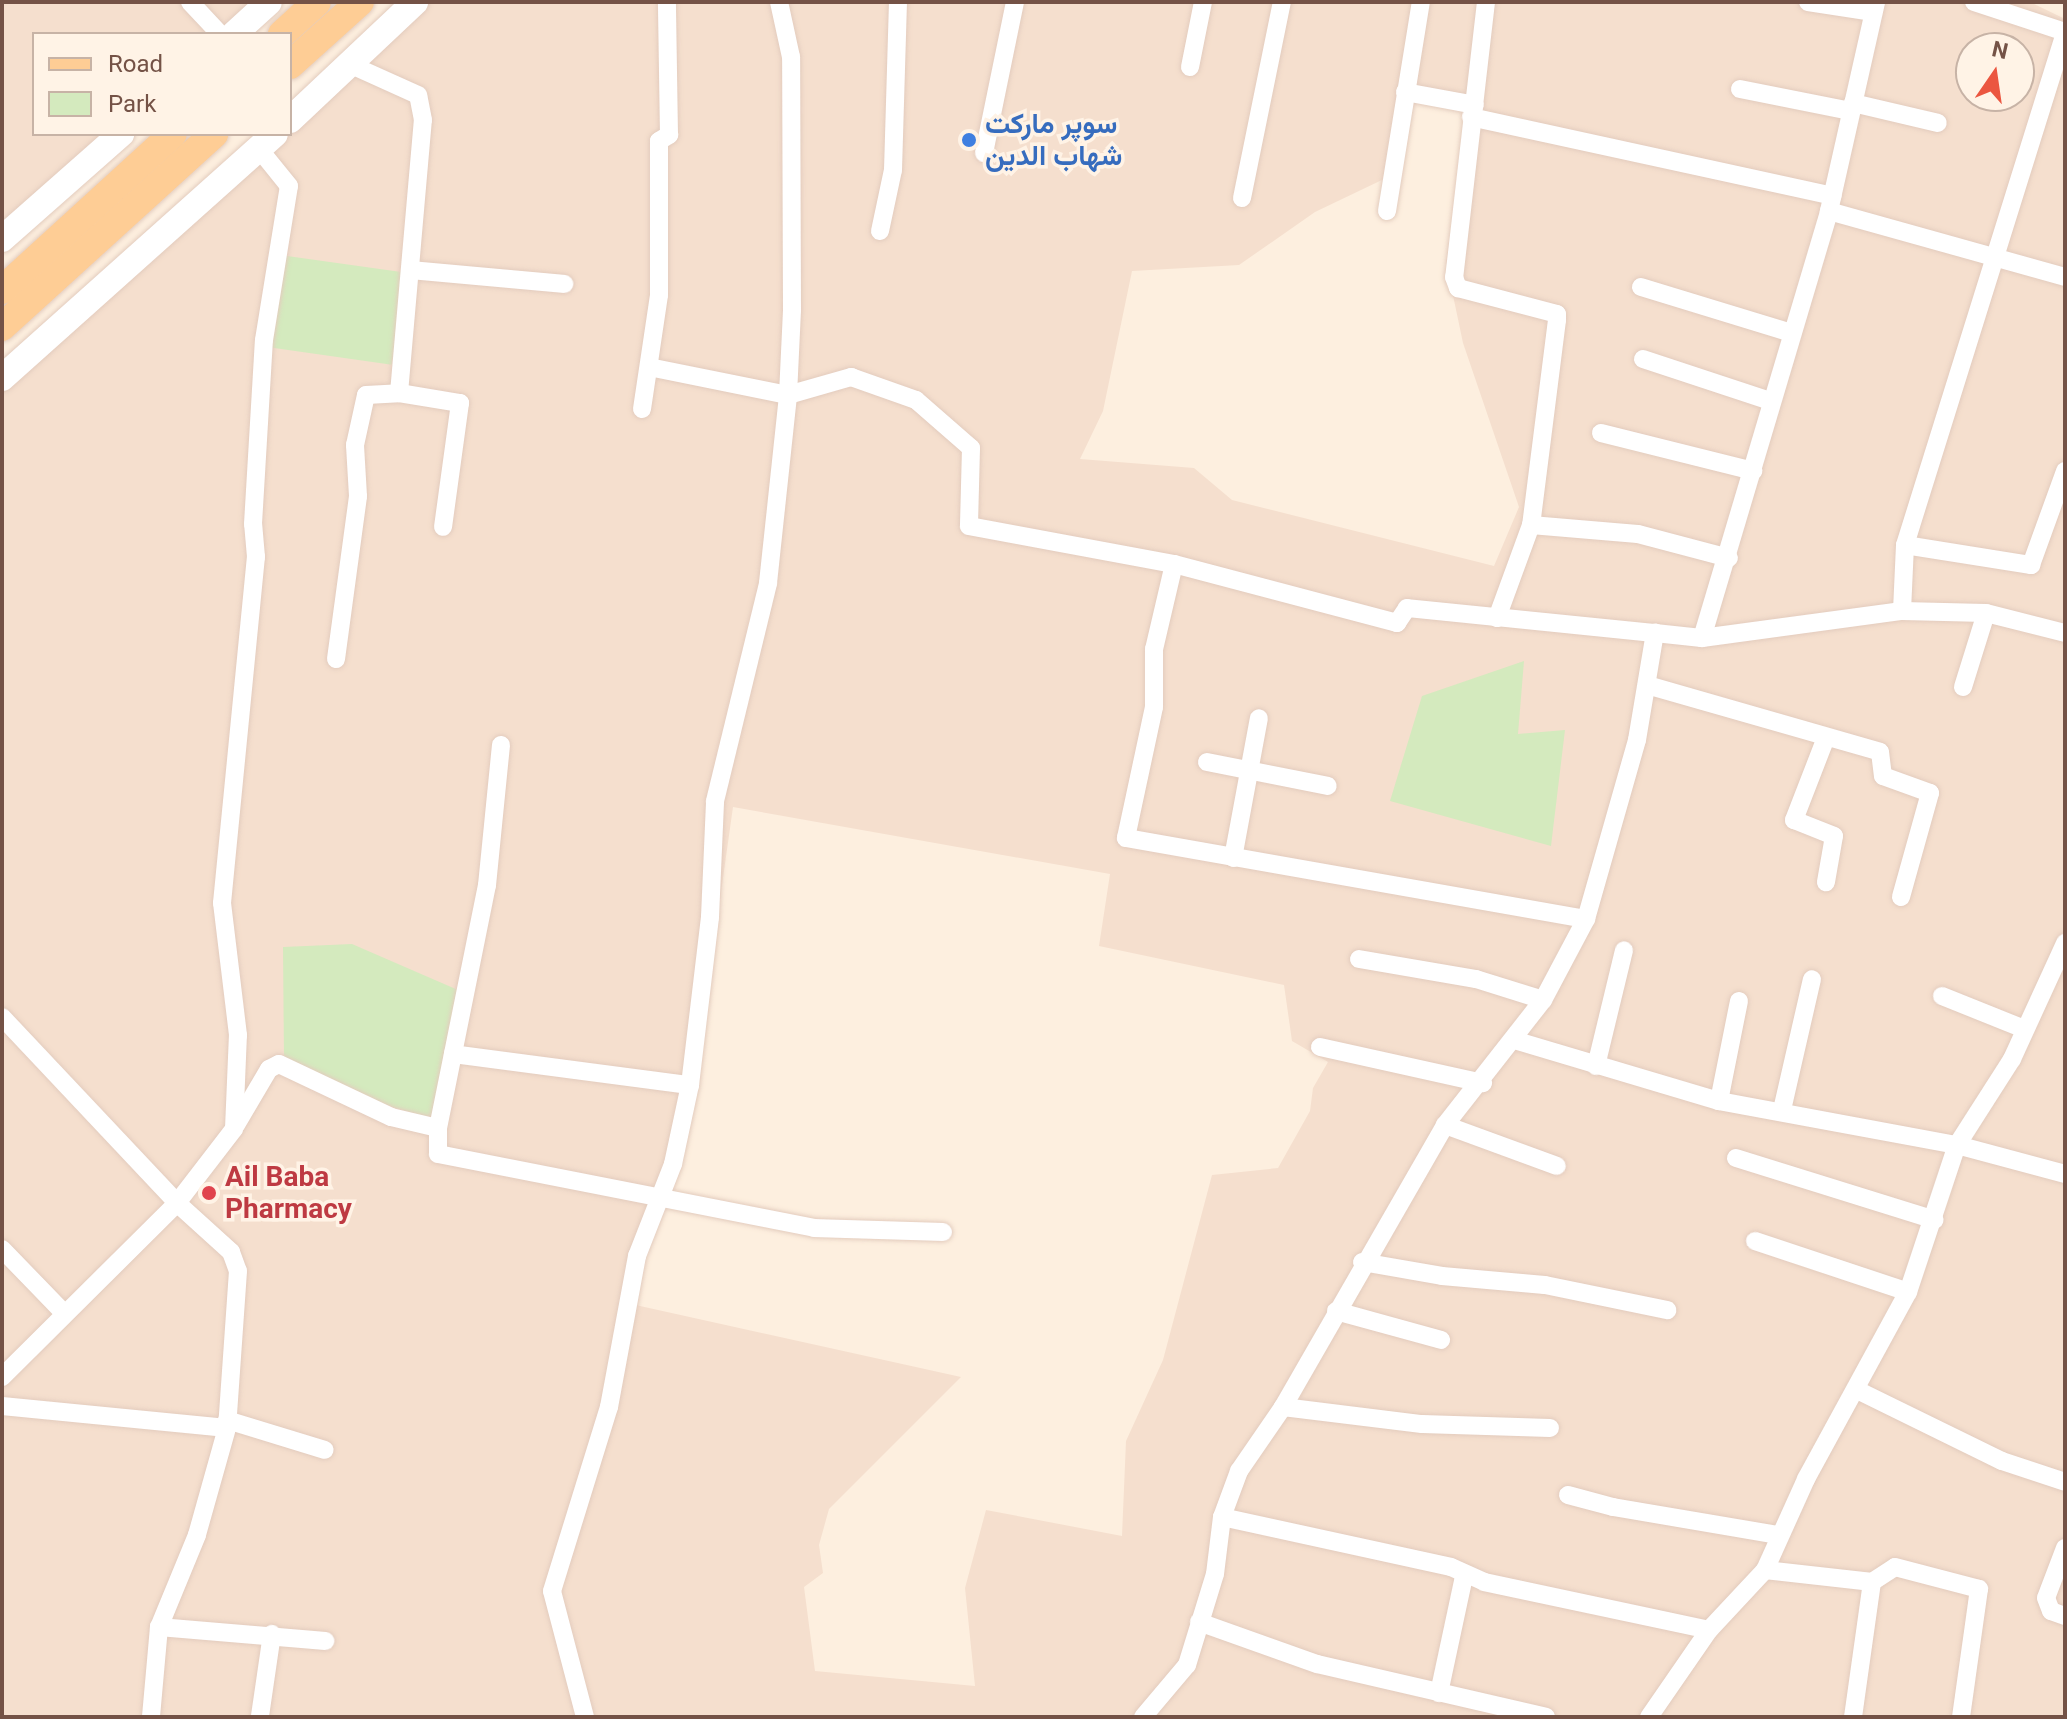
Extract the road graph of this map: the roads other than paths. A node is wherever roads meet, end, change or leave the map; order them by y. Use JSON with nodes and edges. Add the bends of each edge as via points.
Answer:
{"nodes":[{"id":1,"x":190,"y":2,"type":"edge"},
{"id":2,"x":269,"y":2,"type":"edge"},
{"id":3,"x":317,"y":2,"type":"edge"},
{"id":4,"x":360,"y":2,"type":"edge"},
{"id":5,"x":415,"y":2,"type":"edge"},
{"id":6,"x":667,"y":2,"type":"edge"},
{"id":7,"x":779,"y":2,"type":"edge"},
{"id":8,"x":898,"y":2,"type":"edge"},
{"id":9,"x":1015,"y":2,"type":"edge"},
{"id":10,"x":1203,"y":2,"type":"edge"},
{"id":11,"x":1282,"y":2,"type":"edge"},
{"id":12,"x":1421,"y":2,"type":"edge"},
{"id":13,"x":1486,"y":2,"type":"edge"},
{"id":14,"x":1808,"y":2,"type":"edge"},
{"id":15,"x":1974,"y":2,"type":"edge"},
{"id":16,"x":1874,"y":7,"type":"edge"},
{"id":17,"x":218,"y":32,"type":"edge"},
{"id":18,"x":236,"y":32,"type":"edge"},
{"id":19,"x":284,"y":32,"type":"edge"},
{"id":20,"x":2065,"y":32,"type":"edge"},
{"id":21,"x":292,"y":63,"type":"edge"},
{"id":22,"x":349,"y":64,"type":"junction"},
{"id":23,"x":1190,"y":67,"type":"dead end"},
{"id":24,"x":1740,"y":89,"type":"dead end"},
{"id":25,"x":1405,"y":92,"type":"junction"},
{"id":26,"x":1851,"y":107,"type":"junction"},
{"id":27,"x":1473,"y":111,"type":"junction"},
{"id":28,"x":292,"y":118,"type":"edge"},
{"id":29,"x":1938,"y":123,"type":"dead end"},
{"id":30,"x":119,"y":136,"type":"edge"},
{"id":31,"x":171,"y":136,"type":"edge"},
{"id":32,"x":212,"y":136,"type":"edge"},
{"id":33,"x":267,"y":142,"type":"edge"},
{"id":34,"x":984,"y":153,"type":"dead end"},
{"id":35,"x":1242,"y":198,"type":"dead end"},
{"id":36,"x":1830,"y":203,"type":"junction"},
{"id":37,"x":1387,"y":211,"type":"dead end"},
{"id":38,"x":880,"y":231,"type":"dead end"},
{"id":39,"x":2,"y":239,"type":"edge"},
{"id":40,"x":1994,"y":256,"type":"junction"},
{"id":41,"x":411,"y":270,"type":"junction"},
{"id":42,"x":2065,"y":277,"type":"edge"},
{"id":43,"x":564,"y":284,"type":"dead end"},
{"id":44,"x":1641,"y":287,"type":"dead end"},
{"id":45,"x":8,"y":304,"type":"edge"},
{"id":46,"x":1791,"y":333,"type":"junction"},
{"id":47,"x":1643,"y":359,"type":"dead end"},
{"id":48,"x":649,"y":367,"type":"junction"},
{"id":49,"x":2,"y":378,"type":"edge"},
{"id":50,"x":399,"y":393,"type":"junction"},
{"id":51,"x":788,"y":395,"type":"junction"},
{"id":52,"x":1770,"y":401,"type":"junction"},
{"id":53,"x":642,"y":409,"type":"dead end"},
{"id":54,"x":1601,"y":433,"type":"dead end"},
{"id":55,"x":1753,"y":471,"type":"junction"},
{"id":56,"x":2065,"y":471,"type":"edge"},
{"id":57,"x":1531,"y":525,"type":"junction"},
{"id":58,"x":443,"y":527,"type":"dead end"},
{"id":59,"x":1905,"y":545,"type":"junction"},
{"id":60,"x":1729,"y":558,"type":"junction"},
{"id":61,"x":1174,"y":564,"type":"junction"},
{"id":62,"x":1902,"y":611,"type":"junction"},
{"id":63,"x":1986,"y":613,"type":"junction"},
{"id":64,"x":1497,"y":618,"type":"junction"},
{"id":65,"x":1655,"y":633,"type":"junction"},
{"id":66,"x":2065,"y":633,"type":"edge"},
{"id":67,"x":1702,"y":638,"type":"junction"},
{"id":68,"x":336,"y":659,"type":"dead end"},
{"id":69,"x":1647,"y":685,"type":"junction"},
{"id":70,"x":1963,"y":687,"type":"dead end"},
{"id":71,"x":1259,"y":718,"type":"dead end"},
{"id":72,"x":1825,"y":740,"type":"junction"},
{"id":73,"x":501,"y":745,"type":"dead end"},
{"id":74,"x":1207,"y":762,"type":"dead end"},
{"id":75,"x":1249,"y":771,"type":"junction"},
{"id":76,"x":1328,"y":786,"type":"dead end"},
{"id":77,"x":1233,"y":858,"type":"junction"},
{"id":78,"x":1826,"y":882,"type":"dead end"},
{"id":79,"x":1901,"y":897,"type":"dead end"},
{"id":80,"x":1586,"y":919,"type":"junction"},
{"id":81,"x":2065,"y":943,"type":"edge"},
{"id":82,"x":1624,"y":950,"type":"dead end"},
{"id":83,"x":1359,"y":959,"type":"dead end"},
{"id":84,"x":1812,"y":979,"type":"dead end"},
{"id":85,"x":1942,"y":996,"type":"dead end"},
{"id":86,"x":1543,"y":1000,"type":"junction"},
{"id":87,"x":1739,"y":1001,"type":"dead end"},
{"id":88,"x":2,"y":1017,"type":"edge"},
{"id":89,"x":2022,"y":1028,"type":"junction"},
{"id":90,"x":1514,"y":1040,"type":"junction"},
{"id":91,"x":1320,"y":1047,"type":"dead end"},
{"id":92,"x":453,"y":1054,"type":"junction"},
{"id":93,"x":1596,"y":1066,"type":"junction"},
{"id":94,"x":1483,"y":1083,"type":"junction"},
{"id":95,"x":690,"y":1085,"type":"junction"},
{"id":96,"x":1719,"y":1101,"type":"junction"},
{"id":97,"x":1782,"y":1110,"type":"junction"},
{"id":98,"x":1445,"y":1125,"type":"junction"},
{"id":99,"x":438,"y":1128,"type":"junction"},
{"id":100,"x":234,"y":1129,"type":"junction"},
{"id":101,"x":1957,"y":1145,"type":"junction"},
{"id":102,"x":1736,"y":1158,"type":"dead end"},
{"id":103,"x":1557,"y":1166,"type":"dead end"},
{"id":104,"x":2065,"y":1174,"type":"edge"},
{"id":105,"x":657,"y":1201,"type":"junction"},
{"id":106,"x":177,"y":1203,"type":"junction"},
{"id":107,"x":1935,"y":1220,"type":"junction"},
{"id":108,"x":943,"y":1232,"type":"dead end"},
{"id":109,"x":1755,"y":1241,"type":"dead end"},
{"id":110,"x":2,"y":1249,"type":"edge"},
{"id":111,"x":1362,"y":1262,"type":"junction"},
{"id":112,"x":1908,"y":1292,"type":"junction"},
{"id":113,"x":1667,"y":1310,"type":"dead end"},
{"id":114,"x":1336,"y":1311,"type":"junction"},
{"id":115,"x":64,"y":1313,"type":"junction"},
{"id":116,"x":1441,"y":1340,"type":"dead end"},
{"id":117,"x":2,"y":1377,"type":"edge"},
{"id":118,"x":1857,"y":1390,"type":"junction"},
{"id":119,"x":2,"y":1406,"type":"edge"},
{"id":120,"x":1283,"y":1407,"type":"junction"},
{"id":121,"x":227,"y":1424,"type":"junction"},
{"id":122,"x":1550,"y":1428,"type":"dead end"},
{"id":123,"x":325,"y":1450,"type":"dead end"},
{"id":124,"x":2065,"y":1482,"type":"edge"},
{"id":125,"x":1568,"y":1495,"type":"dead end"},
{"id":126,"x":1222,"y":1517,"type":"junction"},
{"id":127,"x":1779,"y":1535,"type":"junction"},
{"id":128,"x":2065,"y":1548,"type":"edge"},
{"id":129,"x":1765,"y":1570,"type":"junction"},
{"id":130,"x":1464,"y":1576,"type":"junction"},
{"id":131,"x":1872,"y":1582,"type":"junction"},
{"id":132,"x":2065,"y":1616,"type":"edge"},
{"id":133,"x":1199,"y":1622,"type":"junction"},
{"id":134,"x":159,"y":1627,"type":"junction"},
{"id":135,"x":1709,"y":1630,"type":"junction"},
{"id":136,"x":272,"y":1634,"type":"junction"},
{"id":137,"x":325,"y":1641,"type":"dead end"},
{"id":138,"x":1439,"y":1693,"type":"junction"},
{"id":139,"x":260,"y":1716,"type":"edge"},
{"id":140,"x":151,"y":1717,"type":"edge"},
{"id":141,"x":585,"y":1717,"type":"edge"},
{"id":142,"x":1143,"y":1717,"type":"edge"},
{"id":143,"x":1546,"y":1717,"type":"edge"},
{"id":144,"x":1649,"y":1717,"type":"edge"},
{"id":145,"x":1853,"y":1717,"type":"edge"},
{"id":146,"x":1961,"y":1717,"type":"edge"}],
"edges":[{"from":1,"to":17,"type":"street"},
{"from":2,"to":18,"type":"street"},
{"from":3,"to":19,"type":"main road"},
{"from":4,"to":21,"type":"main road"},
{"from":5,"to":22,"type":"street"},
{"from":6,"to":48,"type":"street","via":[[669,135],[659,141],[659,295]]},
{"from":7,"to":51,"type":"street","via":[[791,57]]},
{"from":8,"to":38,"type":"street","via":[[893,170]]},
{"from":9,"to":34,"type":"street"},
{"from":10,"to":23,"type":"street"},
{"from":11,"to":35,"type":"street"},
{"from":12,"to":25,"type":"street"},
{"from":13,"to":27,"type":"street"},
{"from":14,"to":16,"type":"street"},
{"from":15,"to":20,"type":"street"},
{"from":16,"to":26,"type":"street"},
{"from":20,"to":40,"type":"street"},
{"from":22,"to":28,"type":"street"},
{"from":22,"to":41,"type":"street","via":[[418,95],[423,120]]},
{"from":24,"to":26,"type":"street"},
{"from":25,"to":27,"type":"street"},
{"from":25,"to":37,"type":"street"},
{"from":26,"to":29,"type":"street"},
{"from":26,"to":36,"type":"street"},
{"from":27,"to":36,"type":"street"},
{"from":27,"to":57,"type":"street","via":[[1454,277],[1458,288],[1557,314]]},
{"from":30,"to":39,"type":"street"},
{"from":31,"to":45,"type":"main road"},
{"from":32,"to":45,"type":"main road"},
{"from":33,"to":49,"type":"street"},
{"from":33,"to":100,"type":"street","via":[[289,186],[264,340],[253,524],[256,557],[222,903],[238,1035]]},
{"from":36,"to":40,"type":"street"},
{"from":36,"to":46,"type":"street"},
{"from":40,"to":42,"type":"street"},
{"from":40,"to":59,"type":"street"},
{"from":41,"to":43,"type":"street"},
{"from":41,"to":50,"type":"street"},
{"from":44,"to":46,"type":"street"},
{"from":46,"to":52,"type":"street"},
{"from":47,"to":52,"type":"street"},
{"from":48,"to":51,"type":"street"},
{"from":48,"to":53,"type":"street"},
{"from":50,"to":58,"type":"street","via":[[460,403]]},
{"from":50,"to":68,"type":"street","via":[[366,395],[355,445],[358,496]]},
{"from":51,"to":61,"type":"street","via":[[851,377],[931,411],[971,448],[969,526]]},
{"from":51,"to":95,"type":"street","via":[[768,583],[715,801],[710,917]]},
{"from":52,"to":55,"type":"street"},
{"from":54,"to":55,"type":"street"},
{"from":55,"to":60,"type":"street"},
{"from":56,"to":59,"type":"street","via":[[2031,565]]},
{"from":57,"to":60,"type":"street","via":[[1638,534]]},
{"from":57,"to":64,"type":"street"},
{"from":59,"to":62,"type":"street"},
{"from":60,"to":67,"type":"street"},
{"from":61,"to":64,"type":"street","via":[[1397,623],[1407,608]]},
{"from":61,"to":77,"type":"street","via":[[1154,649],[1154,707],[1125,834]]},
{"from":62,"to":63,"type":"street"},
{"from":62,"to":67,"type":"street"},
{"from":63,"to":66,"type":"street"},
{"from":63,"to":70,"type":"street"},
{"from":64,"to":65,"type":"street"},
{"from":65,"to":67,"type":"street"},
{"from":65,"to":69,"type":"street"},
{"from":69,"to":72,"type":"street"},
{"from":69,"to":80,"type":"street","via":[[1637,740]]},
{"from":71,"to":75,"type":"street"},
{"from":72,"to":78,"type":"street","via":[[1794,820],[1834,836]]},
{"from":72,"to":79,"type":"street","via":[[1880,752],[1883,776],[1930,793]]},
{"from":73,"to":92,"type":"street","via":[[487,885]]},
{"from":74,"to":75,"type":"street"},
{"from":75,"to":76,"type":"street"},
{"from":75,"to":77,"type":"street"},
{"from":77,"to":80,"type":"street"},
{"from":80,"to":86,"type":"street"},
{"from":81,"to":89,"type":"street"},
{"from":82,"to":93,"type":"street"},
{"from":83,"to":86,"type":"street","via":[[1476,979]]},
{"from":84,"to":97,"type":"street"},
{"from":85,"to":89,"type":"street"},
{"from":86,"to":90,"type":"street"},
{"from":87,"to":96,"type":"street"},
{"from":88,"to":106,"type":"street"},
{"from":89,"to":101,"type":"street","via":[[2012,1059]]},
{"from":90,"to":93,"type":"street"},
{"from":90,"to":94,"type":"street"},
{"from":91,"to":94,"type":"street"},
{"from":92,"to":95,"type":"street"},
{"from":92,"to":99,"type":"street"},
{"from":93,"to":96,"type":"street"},
{"from":94,"to":98,"type":"street"},
{"from":95,"to":105,"type":"street","via":[[673,1164]]},
{"from":96,"to":97,"type":"street"},
{"from":97,"to":101,"type":"street"},
{"from":98,"to":103,"type":"street"},
{"from":98,"to":111,"type":"street"},
{"from":99,"to":100,"type":"street","via":[[391,1117],[279,1064],[269,1069]]},
{"from":99,"to":105,"type":"street","via":[[438,1154]]},
{"from":100,"to":106,"type":"street"},
{"from":101,"to":104,"type":"street"},
{"from":101,"to":107,"type":"street"},
{"from":102,"to":107,"type":"street"},
{"from":105,"to":108,"type":"street","via":[[814,1228]]},
{"from":105,"to":141,"type":"street","via":[[637,1256],[609,1407],[552,1591]]},
{"from":106,"to":115,"type":"street"},
{"from":106,"to":121,"type":"street","via":[[231,1252],[238,1271]]},
{"from":107,"to":112,"type":"street"},
{"from":109,"to":112,"type":"street"},
{"from":110,"to":115,"type":"street"},
{"from":111,"to":113,"type":"street","via":[[1545,1285]]},
{"from":111,"to":114,"type":"street"},
{"from":112,"to":118,"type":"street"},
{"from":114,"to":116,"type":"street"},
{"from":114,"to":120,"type":"street"},
{"from":115,"to":117,"type":"street"},
{"from":118,"to":124,"type":"street","via":[[2002,1461]]},
{"from":118,"to":127,"type":"street"},
{"from":119,"to":121,"type":"street"},
{"from":120,"to":122,"type":"street","via":[[1422,1424]]},
{"from":120,"to":126,"type":"street","via":[[1239,1471]]},
{"from":121,"to":123,"type":"street"},
{"from":121,"to":134,"type":"street","via":[[197,1535]]},
{"from":125,"to":127,"type":"street"},
{"from":126,"to":130,"type":"street","via":[[1451,1567]]},
{"from":126,"to":133,"type":"street","via":[[1215,1574]]},
{"from":127,"to":129,"type":"street"},
{"from":128,"to":132,"type":"street","via":[[2046,1606]]},
{"from":129,"to":131,"type":"street"},
{"from":129,"to":135,"type":"street"},
{"from":130,"to":135,"type":"street"},
{"from":130,"to":138,"type":"street"},
{"from":131,"to":145,"type":"street"},
{"from":131,"to":146,"type":"street","via":[[1895,1567],[1979,1589]]},
{"from":133,"to":138,"type":"street","via":[[1317,1664]]},
{"from":133,"to":142,"type":"street","via":[[1187,1665]]},
{"from":134,"to":136,"type":"street"},
{"from":134,"to":140,"type":"street"},
{"from":135,"to":144,"type":"street"},
{"from":136,"to":137,"type":"street"},
{"from":136,"to":139,"type":"street"},
{"from":138,"to":143,"type":"street"}]}
